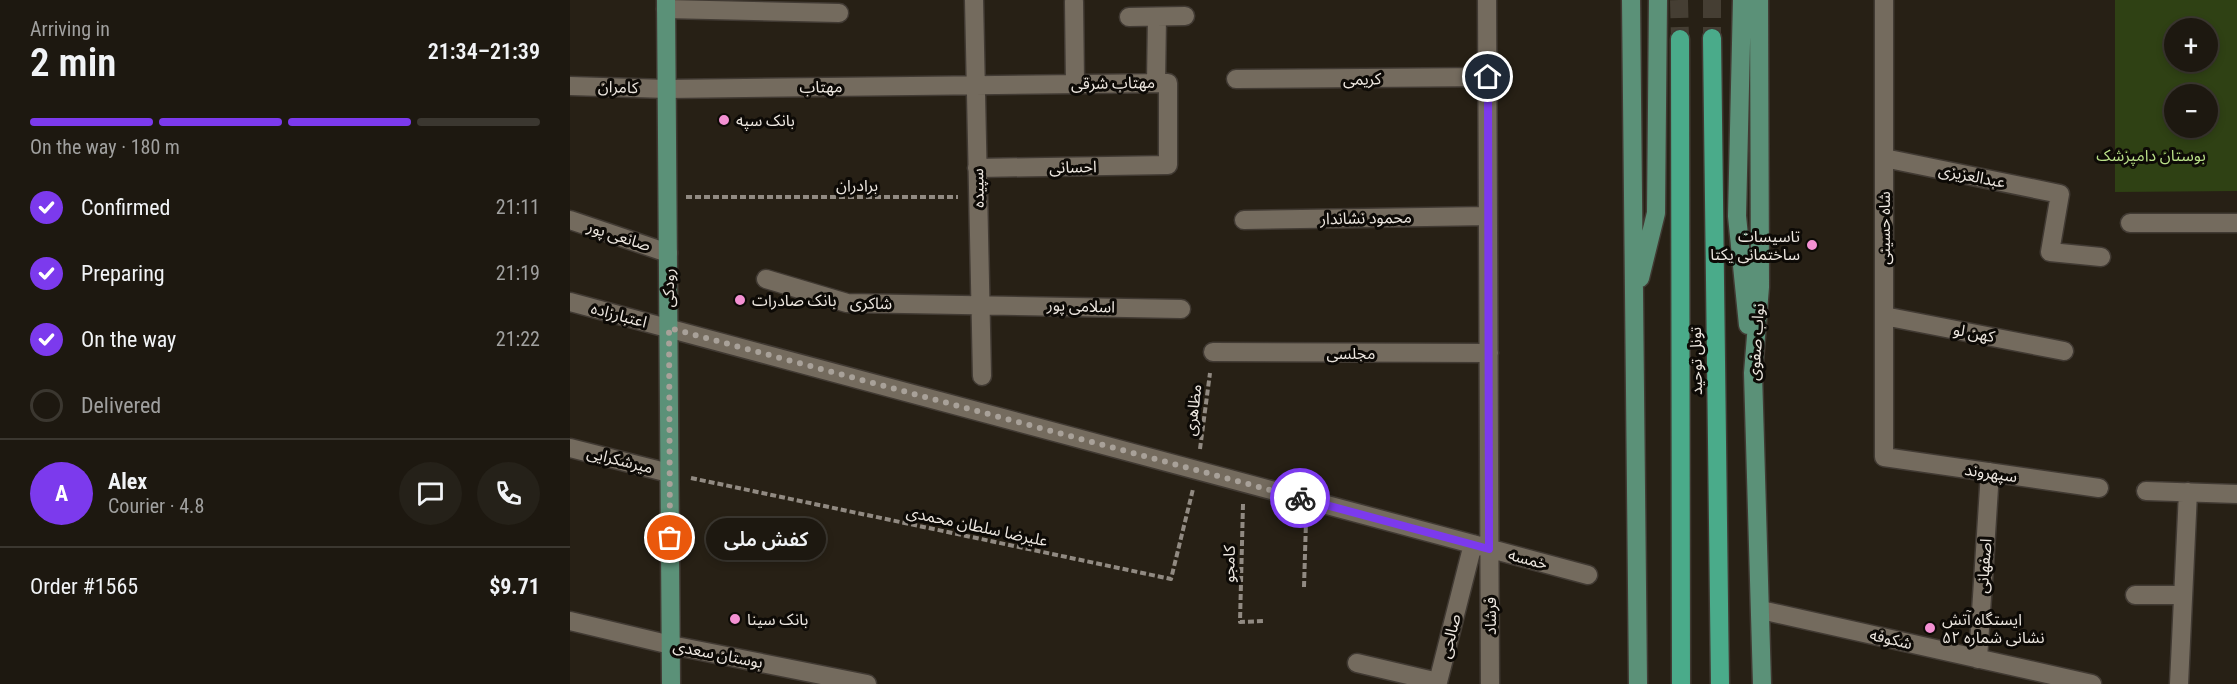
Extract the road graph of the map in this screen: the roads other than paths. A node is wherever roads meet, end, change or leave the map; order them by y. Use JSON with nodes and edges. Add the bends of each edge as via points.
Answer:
{"nodes":[{"id":1,"x":974,"y":0,"type":"edge"},
{"id":2,"x":1487,"y":0,"type":"edge"},
{"id":3,"x":1631,"y":0,"type":"edge"},
{"id":4,"x":1658,"y":0,"type":"edge"},
{"id":5,"x":1742,"y":0,"type":"edge"},
{"id":6,"x":1759,"y":0,"type":"edge"},
{"id":7,"x":1884,"y":0,"type":"edge"},
{"id":8,"x":1074,"y":2,"type":"dead end"},
{"id":9,"x":666,"y":5,"type":"edge"},
{"id":10,"x":839,"y":13,"type":"dead end"},
{"id":11,"x":1157,"y":16,"type":"junction"},
{"id":12,"x":1185,"y":16,"type":"dead end"},
{"id":13,"x":1130,"y":17,"type":"dead end"},
{"id":14,"x":1712,"y":38,"type":"tunnel mouth"},
{"id":15,"x":1680,"y":39,"type":"tunnel mouth"},
{"id":16,"x":1488,"y":77,"type":"junction"},
{"id":17,"x":1236,"y":79,"type":"dead end"},
{"id":18,"x":1156,"y":83,"type":"junction"},
{"id":19,"x":1074,"y":84,"type":"junction"},
{"id":20,"x":975,"y":85,"type":"junction"},
{"id":21,"x":570,"y":86,"type":"edge"},
{"id":22,"x":667,"y":88,"type":"junction"},
{"id":23,"x":1884,"y":158,"type":"junction"},
{"id":24,"x":1168,"y":165,"type":"joint"},
{"id":25,"x":978,"y":168,"type":"junction"},
{"id":26,"x":1488,"y":216,"type":"junction"},
{"id":27,"x":570,"y":220,"type":"edge"},
{"id":28,"x":1244,"y":220,"type":"dead end"},
{"id":29,"x":2130,"y":223,"type":"dead end"},
{"id":30,"x":2237,"y":224,"type":"edge"},
{"id":31,"x":668,"y":253,"type":"junction"},
{"id":32,"x":2101,"y":257,"type":"dead end"},
{"id":33,"x":766,"y":279,"type":"dead end"},
{"id":34,"x":1635,"y":297,"type":"junction"},
{"id":35,"x":570,"y":302,"type":"edge"},
{"id":36,"x":980,"y":303,"type":"junction"},
{"id":37,"x":1181,"y":309,"type":"dead end"},
{"id":38,"x":1884,"y":316,"type":"junction"},
{"id":39,"x":669,"y":328,"type":"junction"},
{"id":40,"x":2064,"y":351,"type":"dead end"},
{"id":41,"x":1213,"y":352,"type":"road end"},
{"id":42,"x":1489,"y":353,"type":"junction"},
{"id":43,"x":1753,"y":373,"type":"junction"},
{"id":44,"x":982,"y":376,"type":"dead end"},
{"id":45,"x":570,"y":448,"type":"edge"},
{"id":46,"x":1884,"y":457,"type":"joint"},
{"id":47,"x":1990,"y":472,"type":"junction"},
{"id":48,"x":669,"y":473,"type":"junction"},
{"id":49,"x":2098,"y":488,"type":"dead end"},
{"id":50,"x":2146,"y":491,"type":"dead end"},
{"id":51,"x":2187,"y":492,"type":"junction"},
{"id":52,"x":2237,"y":494,"type":"edge"},
{"id":53,"x":1481,"y":546,"type":"junction"},
{"id":54,"x":1588,"y":575,"type":"dead end"},
{"id":55,"x":2135,"y":595,"type":"dead end"},
{"id":56,"x":2183,"y":595,"type":"junction"},
{"id":57,"x":1761,"y":610,"type":"junction"},
{"id":58,"x":570,"y":621,"type":"edge"},
{"id":59,"x":671,"y":645,"type":"junction"},
{"id":60,"x":1978,"y":659,"type":"junction"},
{"id":61,"x":1357,"y":663,"type":"dead end"},
{"id":62,"x":671,"y":684,"type":"edge"},
{"id":63,"x":867,"y":684,"type":"edge"},
{"id":64,"x":1490,"y":684,"type":"edge"},
{"id":65,"x":1638,"y":684,"type":"edge"},
{"id":66,"x":1681,"y":684,"type":"edge"},
{"id":67,"x":1720,"y":684,"type":"edge"},
{"id":68,"x":1762,"y":684,"type":"edge"},
{"id":69,"x":2092,"y":684,"type":"edge"},
{"id":70,"x":2179,"y":684,"type":"edge"}],
"edges":[{"from":1,"to":20,"type":"street","name":"سپیده"},
{"from":2,"to":16,"type":"street"},
{"from":3,"to":34,"type":"main road"},
{"from":4,"to":34,"type":"main road","via":[[1656,213]]},
{"from":5,"to":43,"type":"main road","via":[[1737,216]]},
{"from":6,"to":43,"type":"main road","name":"نواب صفوی","via":[[1760,287]]},
{"from":7,"to":23,"type":"street","name":"شاه حسینی"},
{"from":8,"to":19,"type":"street"},
{"from":9,"to":10,"type":"street"},
{"from":9,"to":22,"type":"main road","name":"رودکی"},
{"from":11,"to":12,"type":"street"},
{"from":11,"to":13,"type":"street"},
{"from":11,"to":18,"type":"street"},
{"from":14,"to":67,"type":"highway","name":"تونل توحید"},
{"from":15,"to":66,"type":"highway","name":"تونل توحید"},
{"from":16,"to":17,"type":"street","name":"کریمی"},
{"from":16,"to":26,"type":"street"},
{"from":18,"to":19,"type":"street","name":"مهتاب شرقی"},
{"from":18,"to":24,"type":"street","name":"مهتاب شرقی","via":[[1169,85]]},
{"from":19,"to":20,"type":"street","name":"مهتاب شرقی"},
{"from":20,"to":22,"type":"street","name":"مهتاب"},
{"from":20,"to":25,"type":"street","name":"سپیده"},
{"from":21,"to":22,"type":"street","name":"کامران"},
{"from":22,"to":31,"type":"main road","name":"رودکی"},
{"from":23,"to":32,"type":"street","name":"عبدالعزیزی","via":[[2060,194],[2050,252]]},
{"from":23,"to":38,"type":"street","name":"شاه حسینی"},
{"from":24,"to":25,"type":"street","name":"احسانی"},
{"from":25,"to":36,"type":"street","name":"سپیده"},
{"from":26,"to":28,"type":"street","name":"محمود نشاندار"},
{"from":26,"to":42,"type":"street"},
{"from":27,"to":31,"type":"street","name":"صانعی پور"},
{"from":29,"to":30,"type":"street"},
{"from":31,"to":39,"type":"main road","name":"رودکی"},
{"from":33,"to":36,"type":"street","name":"شاکری","via":[[847,303]]},
{"from":34,"to":65,"type":"main road"},
{"from":35,"to":39,"type":"street","name":"اعتبارزاده"},
{"from":36,"to":37,"type":"street","name":"اسلامی پور"},
{"from":36,"to":44,"type":"street","name":"سپیده"},
{"from":38,"to":40,"type":"street","name":"کهن لو"},
{"from":38,"to":46,"type":"street","name":"شاه حسینی"},
{"from":39,"to":48,"type":"main road","name":"رودکی"},
{"from":39,"to":53,"type":"street","name":"خمسه"},
{"from":41,"to":42,"type":"street","name":"مجلسی"},
{"from":42,"to":53,"type":"street"},
{"from":43,"to":57,"type":"main road","name":"نواب صفوی"},
{"from":45,"to":48,"type":"street","name":"میرشکرایی"},
{"from":46,"to":47,"type":"street","name":"سپهروند"},
{"from":47,"to":49,"type":"street","name":"سپهروند"},
{"from":47,"to":60,"type":"street","name":"اصفهانی"},
{"from":48,"to":59,"type":"main road","name":"رودکی"},
{"from":50,"to":51,"type":"street"},
{"from":51,"to":52,"type":"street"},
{"from":51,"to":56,"type":"street"},
{"from":53,"to":54,"type":"street","name":"خمسه"},
{"from":53,"to":61,"type":"street","name":"صالحی","via":[[1438,682]]},
{"from":53,"to":64,"type":"street","name":"فرشاد"},
{"from":55,"to":56,"type":"street"},
{"from":56,"to":70,"type":"street"},
{"from":57,"to":60,"type":"street","name":"شکوفه"},
{"from":57,"to":68,"type":"main road","name":"نواب صفوی"},
{"from":58,"to":59,"type":"street","name":"بوستان سعدی"},
{"from":59,"to":62,"type":"main road","name":"رودکی"},
{"from":59,"to":63,"type":"street","name":"بوستان سعدی"},
{"from":60,"to":69,"type":"street","name":"شکوفه"}]}
